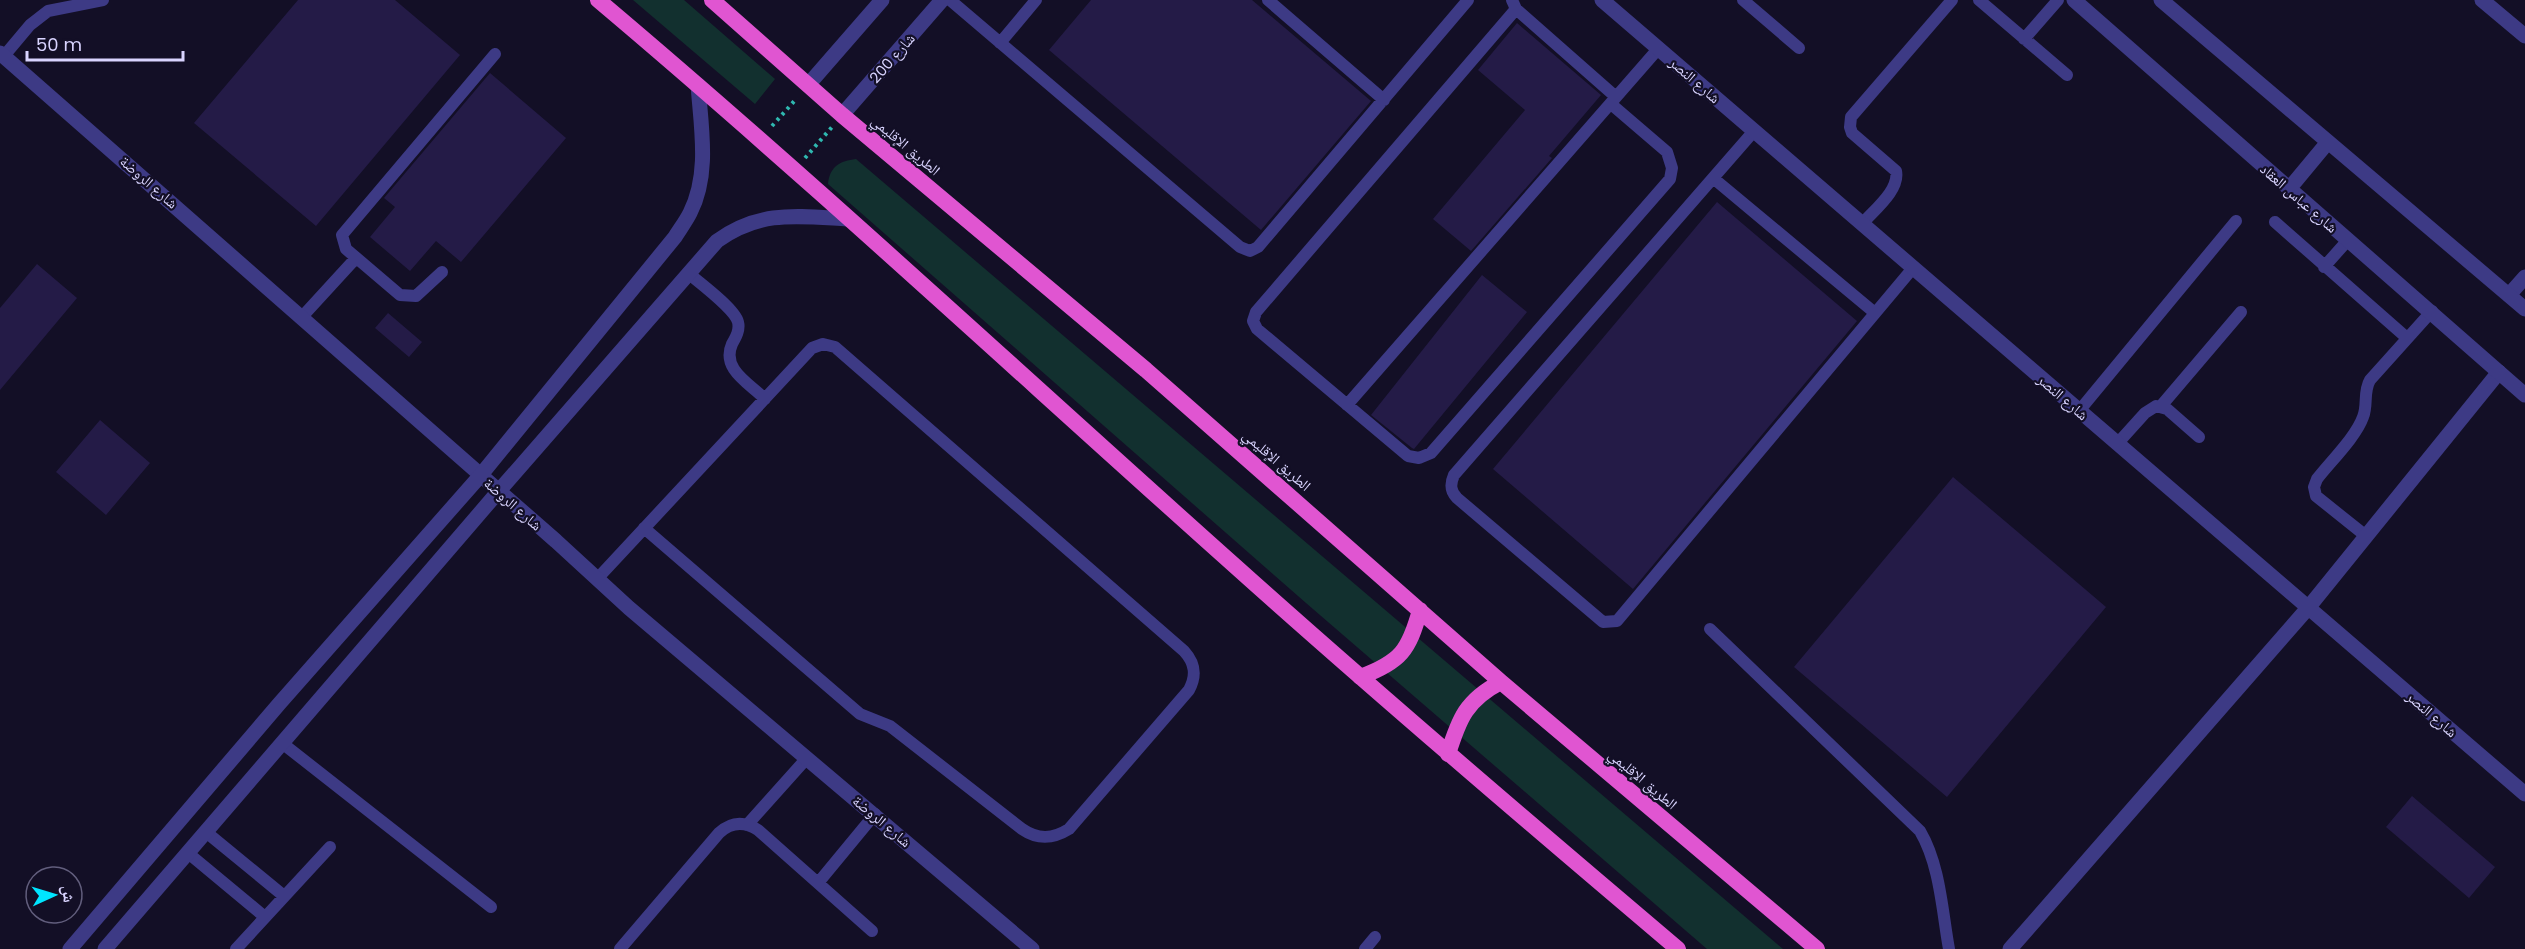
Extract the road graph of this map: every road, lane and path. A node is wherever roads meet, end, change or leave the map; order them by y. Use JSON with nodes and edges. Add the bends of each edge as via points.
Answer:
{"nodes":[{"id":1,"x":103,"y":0,"type":"edge"},
{"id":2,"x":597,"y":0,"type":"edge"},
{"id":3,"x":712,"y":0,"type":"edge"},
{"id":4,"x":882,"y":0,"type":"edge"},
{"id":5,"x":942,"y":0,"type":"edge"},
{"id":6,"x":950,"y":0,"type":"edge"},
{"id":7,"x":1036,"y":0,"type":"edge"},
{"id":8,"x":1268,"y":0,"type":"edge"},
{"id":9,"x":1468,"y":0,"type":"edge"},
{"id":10,"x":1602,"y":0,"type":"edge"},
{"id":11,"x":1743,"y":0,"type":"edge"},
{"id":12,"x":1952,"y":0,"type":"edge"},
{"id":13,"x":1979,"y":0,"type":"edge"},
{"id":14,"x":2058,"y":0,"type":"edge"},
{"id":15,"x":2074,"y":0,"type":"edge"},
{"id":16,"x":2161,"y":0,"type":"edge"},
{"id":17,"x":2482,"y":0,"type":"edge"},
{"id":18,"x":1514,"y":5,"type":"edge"},
{"id":19,"x":2525,"y":36,"type":"edge"},
{"id":20,"x":2024,"y":39,"type":"junction"},
{"id":21,"x":1000,"y":43,"type":"junction"},
{"id":22,"x":1799,"y":48,"type":"dead end"},
{"id":23,"x":1658,"y":49,"type":"junction"},
{"id":24,"x":495,"y":54,"type":"dead end"},
{"id":25,"x":2,"y":55,"type":"edge"},
{"id":26,"x":2067,"y":75,"type":"dead end"},
{"id":27,"x":698,"y":85,"type":"junction"},
{"id":28,"x":808,"y":85,"type":"junction"},
{"id":29,"x":1384,"y":100,"type":"junction"},
{"id":30,"x":1613,"y":100,"type":"junction"},
{"id":31,"x":842,"y":115,"type":"junction"},
{"id":32,"x":1754,"y":131,"type":"junction"},
{"id":33,"x":760,"y":140,"type":"junction"},
{"id":34,"x":2328,"y":142,"type":"junction"},
{"id":35,"x":794,"y":171,"type":"junction"},
{"id":36,"x":1713,"y":178,"type":"junction"},
{"id":37,"x":2289,"y":189,"type":"junction"},
{"id":38,"x":847,"y":219,"type":"junction"},
{"id":39,"x":2236,"y":221,"type":"dead end"},
{"id":40,"x":2275,"y":222,"type":"dead end"},
{"id":41,"x":1862,"y":224,"type":"junction"},
{"id":42,"x":2348,"y":240,"type":"junction"},
{"id":43,"x":356,"y":258,"type":"junction"},
{"id":44,"x":2324,"y":267,"type":"junction"},
{"id":45,"x":1913,"y":268,"type":"junction"},
{"id":46,"x":442,"y":272,"type":"dead end"},
{"id":47,"x":688,"y":273,"type":"junction"},
{"id":48,"x":2525,"y":277,"type":"edge"},
{"id":49,"x":2509,"y":295,"type":"junction"},
{"id":50,"x":2525,"y":309,"type":"edge"},
{"id":51,"x":2432,"y":311,"type":"junction"},
{"id":52,"x":2241,"y":312,"type":"dead end"},
{"id":53,"x":1875,"y":313,"type":"junction"},
{"id":54,"x":301,"y":318,"type":"junction"},
{"id":55,"x":2407,"y":338,"type":"junction"},
{"id":56,"x":2499,"y":372,"type":"junction"},
{"id":57,"x":2525,"y":395,"type":"edge"},
{"id":58,"x":765,"y":399,"type":"junction"},
{"id":59,"x":1347,"y":405,"type":"junction"},
{"id":60,"x":2161,"y":406,"type":"junction"},
{"id":61,"x":2079,"y":411,"type":"junction"},
{"id":62,"x":2199,"y":437,"type":"dead end"},
{"id":63,"x":2117,"y":444,"type":"junction"},
{"id":64,"x":480,"y":476,"type":"junction"},
{"id":65,"x":498,"y":492,"type":"junction"},
{"id":66,"x":645,"y":528,"type":"junction"},
{"id":67,"x":2366,"y":536,"type":"junction"},
{"id":68,"x":597,"y":579,"type":"junction"},
{"id":69,"x":2308,"y":608,"type":"junction"},
{"id":70,"x":1420,"y":610,"type":"junction"},
{"id":71,"x":1710,"y":629,"type":"dead end"},
{"id":72,"x":1360,"y":677,"type":"junction"},
{"id":73,"x":1501,"y":682,"type":"junction"},
{"id":74,"x":282,"y":743,"type":"junction"},
{"id":75,"x":1449,"y":754,"type":"junction"},
{"id":76,"x":807,"y":758,"type":"junction"},
{"id":77,"x":2525,"y":795,"type":"edge"},
{"id":78,"x":875,"y":814,"type":"junction"},
{"id":79,"x":747,"y":825,"type":"junction"},
{"id":80,"x":206,"y":832,"type":"junction"},
{"id":81,"x":330,"y":847,"type":"dead end"},
{"id":82,"x":188,"y":853,"type":"junction"},
{"id":83,"x":818,"y":883,"type":"junction"},
{"id":84,"x":284,"y":896,"type":"junction"},
{"id":85,"x":491,"y":907,"type":"dead end"},
{"id":86,"x":265,"y":917,"type":"junction"},
{"id":87,"x":872,"y":931,"type":"dead end"},
{"id":88,"x":1376,"y":937,"type":"dead end"},
{"id":89,"x":70,"y":949,"type":"edge"},
{"id":90,"x":105,"y":949,"type":"edge"},
{"id":91,"x":236,"y":949,"type":"edge"},
{"id":92,"x":620,"y":949,"type":"edge"},
{"id":93,"x":1032,"y":949,"type":"edge"},
{"id":94,"x":1365,"y":949,"type":"edge"},
{"id":95,"x":1678,"y":949,"type":"edge"},
{"id":96,"x":1817,"y":949,"type":"edge"},
{"id":97,"x":1948,"y":949,"type":"edge"},
{"id":98,"x":2010,"y":949,"type":"edge"}],
"edges":[{"from":1,"to":25,"type":"lane","via":[[48,11]]},
{"from":2,"to":27,"type":"highway"},
{"from":3,"to":28,"type":"highway","name":"الطريق الإقليمي"},
{"from":4,"to":28,"type":"street"},
{"from":5,"to":31,"type":"street","name":"شارع 200"},
{"from":6,"to":21,"type":"lane"},
{"from":7,"to":21,"type":"lane"},
{"from":8,"to":29,"type":"lane"},
{"from":9,"to":29,"type":"lane"},
{"from":10,"to":23,"type":"street","name":"شارع النصر"},
{"from":11,"to":22,"type":"lane"},
{"from":12,"to":41,"type":"lane","via":[[1851,117],[1852,133],[1897,175],[1895,185]]},
{"from":13,"to":20,"type":"lane"},
{"from":14,"to":20,"type":"lane"},
{"from":15,"to":37,"type":"street","name":"شارع عباس العقاد"},
{"from":16,"to":34,"type":"street"},
{"from":17,"to":19,"type":"street"},
{"from":18,"to":30,"type":"lane"},
{"from":18,"to":59,"type":"lane","via":[[1253,316],[1257,329]]},
{"from":20,"to":26,"type":"lane"},
{"from":21,"to":29,"type":"lane","via":[[1250,251],[1258,247]]},
{"from":23,"to":30,"type":"lane"},
{"from":23,"to":32,"type":"street","name":"شارع النصر"},
{"from":24,"to":43,"type":"lane","via":[[345,230],[343,245]]},
{"from":25,"to":54,"type":"street","name":"شارع الروضة"},
{"from":27,"to":33,"type":"highway"},
{"from":27,"to":64,"type":"street","via":[[703,148],[690,213],[657,261]]},
{"from":28,"to":31,"type":"highway","name":"الطريق الإقليمي"},
{"from":28,"to":33,"type":"path"},
{"from":30,"to":59,"type":"lane"},
{"from":30,"to":59,"type":"lane","via":[[1667,152],[1672,168],[1670,179],[1431,453],[1419,458],[1408,456]]},
{"from":31,"to":35,"type":"path"},
{"from":31,"to":70,"type":"highway","name":"الطريق الإقليمي","via":[[1146,370]]},
{"from":32,"to":36,"type":"lane"},
{"from":32,"to":41,"type":"street","name":"شارع النصر"},
{"from":33,"to":35,"type":"highway"},
{"from":34,"to":37,"type":"street"},
{"from":34,"to":49,"type":"street"},
{"from":35,"to":38,"type":"highway"},
{"from":36,"to":53,"type":"lane"},
{"from":36,"to":53,"type":"lane","via":[[1451,482],[1457,498],[1599,618],[1608,623],[1620,618]]},
{"from":37,"to":42,"type":"street","name":"شارع عباس العقاد"},
{"from":38,"to":47,"type":"street","via":[[773,216],[753,221],[717,241]]},
{"from":38,"to":72,"type":"highway"},
{"from":39,"to":61,"type":"lane"},
{"from":40,"to":44,"type":"lane"},
{"from":41,"to":45,"type":"street","name":"شارع النصر"},
{"from":42,"to":44,"type":"lane"},
{"from":42,"to":51,"type":"street","name":"شارع عباس العقاد"},
{"from":43,"to":46,"type":"lane","via":[[405,297],[423,292]]},
{"from":43,"to":54,"type":"lane"},
{"from":44,"to":55,"type":"lane"},
{"from":45,"to":53,"type":"lane"},
{"from":45,"to":61,"type":"street","name":"شارع النصر"},
{"from":47,"to":58,"type":"lane","via":[[736,317],[739,329],[728,361]]},
{"from":47,"to":65,"type":"street"},
{"from":48,"to":49,"type":"street"},
{"from":49,"to":50,"type":"street"},
{"from":51,"to":55,"type":"lane"},
{"from":51,"to":56,"type":"street","name":"شارع عباس العقاد"},
{"from":52,"to":60,"type":"lane"},
{"from":54,"to":64,"type":"street","name":"شارع الروضة"},
{"from":55,"to":67,"type":"lane","via":[[2370,380],[2360,424],[2314,487],[2316,496]]},
{"from":56,"to":57,"type":"street","name":"شارع عباس العقاد"},
{"from":56,"to":67,"type":"street"},
{"from":58,"to":66,"type":"lane"},
{"from":58,"to":66,"type":"lane","via":[[812,348],[823,344],[835,347],[1190,658],[1194,674],[1190,690],[1069,829],[1054,837],[1029,834],[890,726],[860,714]]},
{"from":60,"to":62,"type":"lane"},
{"from":60,"to":63,"type":"lane","via":[[2150,407]]},
{"from":61,"to":63,"type":"street","name":"شارع النصر"},
{"from":63,"to":69,"type":"street","name":"شارع النصر"},
{"from":64,"to":65,"type":"street","name":"شارع الروضة"},
{"from":64,"to":89,"type":"street"},
{"from":65,"to":68,"type":"street","name":"شارع الروضة"},
{"from":65,"to":74,"type":"street"},
{"from":66,"to":68,"type":"lane"},
{"from":67,"to":69,"type":"street"},
{"from":68,"to":76,"type":"street","name":"شارع الروضة"},
{"from":69,"to":77,"type":"street","name":"شارع النصر"},
{"from":69,"to":98,"type":"street"},
{"from":70,"to":72,"type":"highway","via":[[1404,652],[1387,666]]},
{"from":70,"to":73,"type":"highway","name":"الطريق الإقليمي"},
{"from":71,"to":97,"type":"lane","via":[[1920,831],[1935,868]]},
{"from":72,"to":75,"type":"highway"},
{"from":73,"to":75,"type":"highway","via":[[1483,692],[1466,709]]},
{"from":73,"to":96,"type":"highway","name":"الطريق الإقليمي"},
{"from":74,"to":80,"type":"street"},
{"from":74,"to":85,"type":"lane"},
{"from":75,"to":95,"type":"highway"},
{"from":76,"to":78,"type":"street","name":"شارع الروضة"},
{"from":76,"to":79,"type":"lane"},
{"from":78,"to":83,"type":"lane"},
{"from":78,"to":93,"type":"street","name":"شارع الروضة"},
{"from":79,"to":83,"type":"lane","via":[[758,830]]},
{"from":79,"to":92,"type":"lane","via":[[733,824],[719,833]]},
{"from":80,"to":82,"type":"street"},
{"from":80,"to":84,"type":"lane"},
{"from":81,"to":84,"type":"lane"},
{"from":82,"to":86,"type":"lane"},
{"from":82,"to":90,"type":"street"},
{"from":83,"to":87,"type":"lane"},
{"from":84,"to":86,"type":"lane"},
{"from":86,"to":91,"type":"lane"},
{"from":88,"to":94,"type":"lane"}]}
